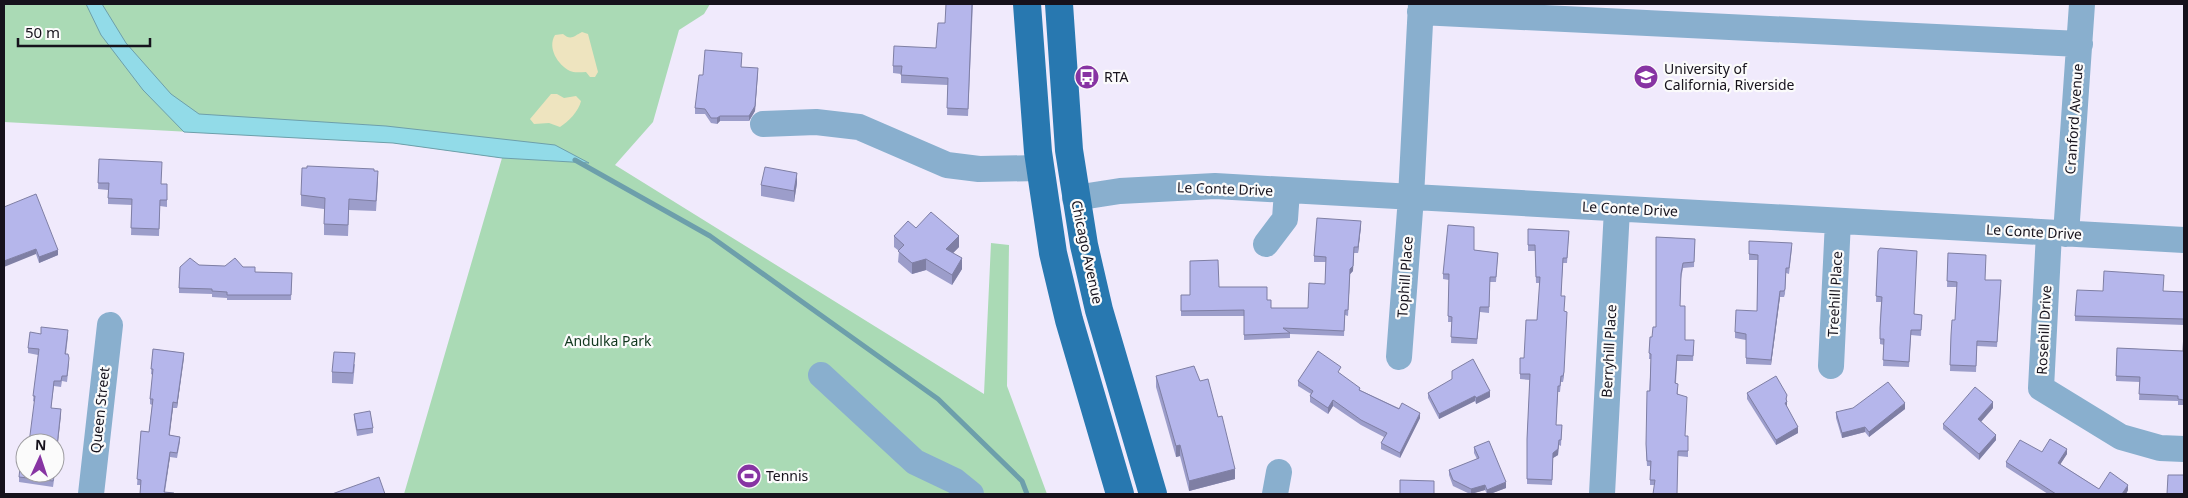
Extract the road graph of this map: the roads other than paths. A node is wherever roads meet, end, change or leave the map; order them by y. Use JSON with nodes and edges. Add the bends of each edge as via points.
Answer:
{"nodes":[{"id":1,"x":1027,"y":4,"type":"edge"},
{"id":2,"x":1059,"y":4,"type":"edge"},
{"id":3,"x":2082,"y":4,"type":"edge"},
{"id":4,"x":1420,"y":8,"type":"edge"},
{"id":5,"x":2080,"y":44,"type":"junction"},
{"id":6,"x":1030,"y":66,"type":"junction"},
{"id":7,"x":763,"y":124,"type":"dead end"},
{"id":8,"x":1040,"y":168,"type":"junction"},
{"id":9,"x":1287,"y":190,"type":"junction"},
{"id":10,"x":1411,"y":197,"type":"junction"},
{"id":11,"x":1075,"y":198,"type":"junction"},
{"id":12,"x":1617,"y":209,"type":"junction"},
{"id":13,"x":1838,"y":222,"type":"junction"},
{"id":14,"x":2057,"y":234,"type":"junction"},
{"id":15,"x":2184,"y":240,"type":"edge"},
{"id":16,"x":1266,"y":244,"type":"dead end"},
{"id":17,"x":1053,"y":253,"type":"junction"},
{"id":18,"x":110,"y":325,"type":"dead end"},
{"id":19,"x":1399,"y":357,"type":"dead end"},
{"id":20,"x":1831,"y":366,"type":"dead end"},
{"id":21,"x":821,"y":375,"type":"dead end"},
{"id":22,"x":2184,"y":449,"type":"edge"},
{"id":23,"x":91,"y":494,"type":"edge"},
{"id":24,"x":971,"y":494,"type":"edge"},
{"id":25,"x":1120,"y":494,"type":"edge"},
{"id":26,"x":1153,"y":494,"type":"edge"},
{"id":27,"x":1602,"y":494,"type":"edge"}],
"edges":[{"from":1,"to":6,"type":"main road"},
{"from":2,"to":11,"type":"main road","name":"Chicago Avenue"},
{"from":3,"to":5,"type":"street","name":"Cranford Avenue"},
{"from":4,"to":5,"type":"street"},
{"from":4,"to":10,"type":"street","name":"Tophill Place"},
{"from":5,"to":14,"type":"street","name":"Cranford Avenue"},
{"from":6,"to":8,"type":"main road"},
{"from":6,"to":11,"type":"main road","via":[[1043,80],[1053,178],[1061,192]]},
{"from":7,"to":8,"type":"street","via":[[816,122],[859,127],[947,165],[979,169]]},
{"from":8,"to":17,"type":"main road"},
{"from":9,"to":10,"type":"street","name":"Le Conte Drive"},
{"from":9,"to":11,"type":"street","name":"Le Conte Drive","via":[[1167,187]]},
{"from":9,"to":16,"type":"street","via":[[1285,219]]},
{"from":10,"to":12,"type":"street","name":"Le Conte Drive"},
{"from":10,"to":19,"type":"street","name":"Tophill Place"},
{"from":11,"to":17,"type":"main road"},
{"from":11,"to":26,"type":"main road","name":"Chicago Avenue","via":[[1099,310]]},
{"from":12,"to":13,"type":"street","name":"Le Conte Drive"},
{"from":12,"to":27,"type":"street","name":"Berryhill Place"},
{"from":13,"to":14,"type":"street","name":"Le Conte Drive"},
{"from":13,"to":20,"type":"street","name":"Treehill Place"},
{"from":14,"to":15,"type":"street","name":"Le Conte Drive"},
{"from":14,"to":22,"type":"street","name":"Rosehill Drive","via":[[2041,388],[2121,437],[2160,448]]},
{"from":17,"to":25,"type":"main road","via":[[1069,320]]},
{"from":18,"to":23,"type":"street","name":"Queen Street"},
{"from":21,"to":24,"type":"street","via":[[915,462],[955,481]]}]}
